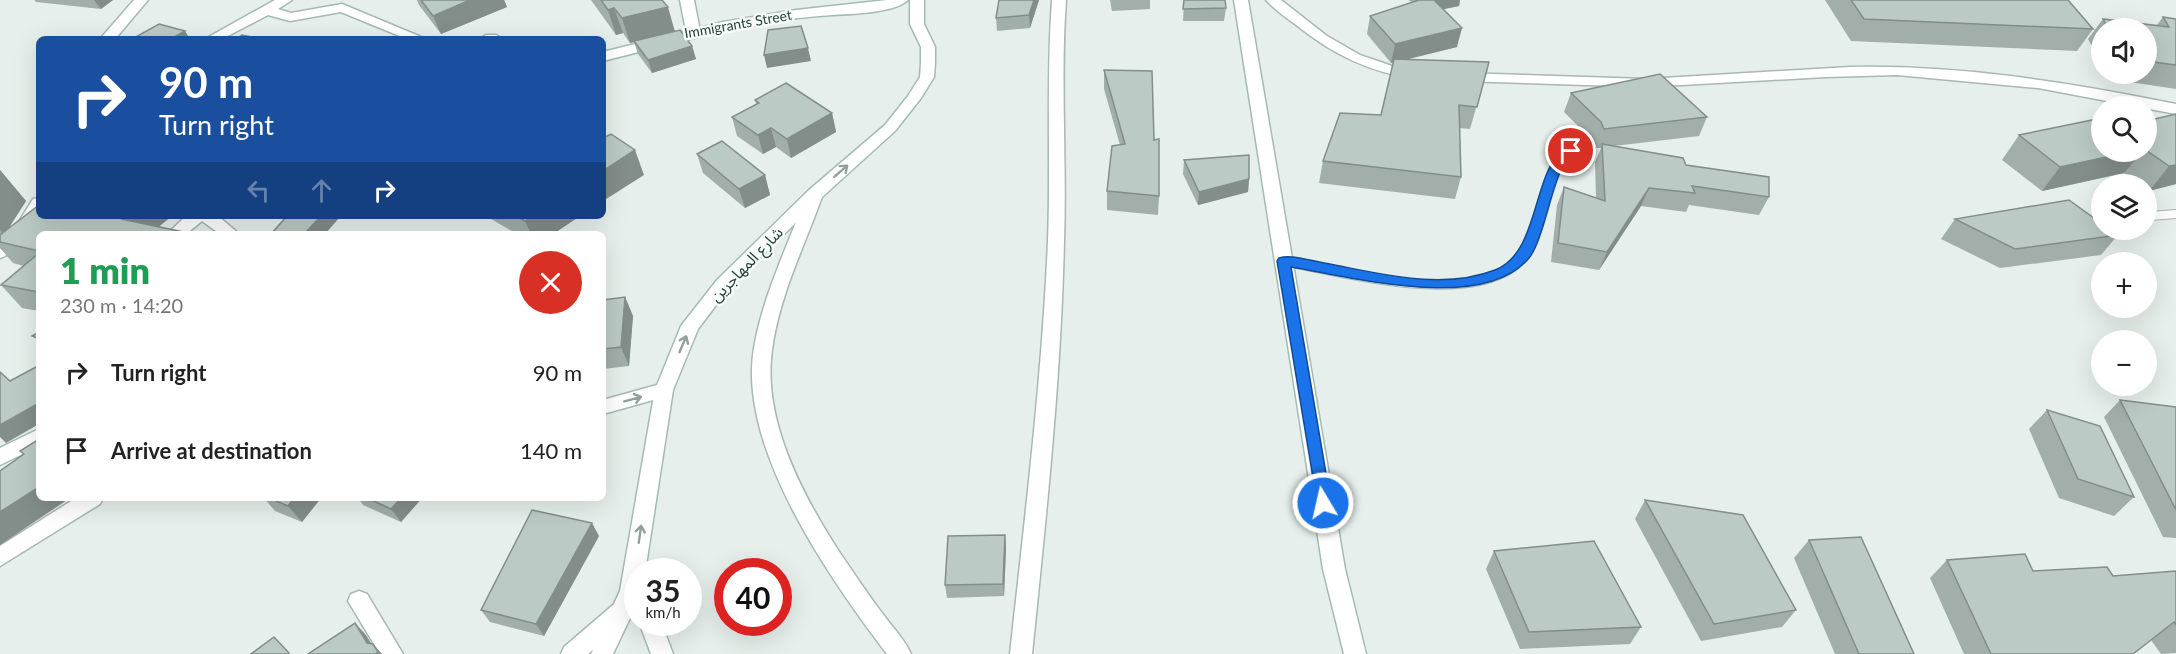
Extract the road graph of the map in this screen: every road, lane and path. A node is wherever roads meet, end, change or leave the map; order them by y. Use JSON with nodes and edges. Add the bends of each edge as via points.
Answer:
{"nodes":[{"id":1,"x":141,"y":0,"type":"edge"},
{"id":2,"x":285,"y":0,"type":"edge"},
{"id":3,"x":687,"y":0,"type":"edge"},
{"id":4,"x":901,"y":0,"type":"edge"},
{"id":5,"x":917,"y":0,"type":"edge"},
{"id":6,"x":1059,"y":0,"type":"edge"},
{"id":7,"x":1241,"y":0,"type":"edge"},
{"id":8,"x":1273,"y":0,"type":"edge"},
{"id":9,"x":877,"y":6,"type":"junction"},
{"id":10,"x":267,"y":10,"type":"junction"},
{"id":11,"x":918,"y":24,"type":"junction"},
{"id":12,"x":693,"y":31,"type":"junction"},
{"id":13,"x":110,"y":36,"type":"edge"},
{"id":14,"x":218,"y":36,"type":"edge"},
{"id":15,"x":412,"y":36,"type":"edge"},
{"id":16,"x":606,"y":56,"type":"edge"},
{"id":17,"x":2176,"y":109,"type":"edge"},
{"id":18,"x":1591,"y":148,"type":"dead end"},
{"id":19,"x":815,"y":194,"type":"junction"},
{"id":20,"x":36,"y":208,"type":"edge"},
{"id":21,"x":2176,"y":214,"type":"edge"},
{"id":22,"x":2157,"y":215,"type":"edge"},
{"id":23,"x":193,"y":219,"type":"edge"},
{"id":24,"x":211,"y":219,"type":"edge"},
{"id":25,"x":179,"y":231,"type":"edge"},
{"id":26,"x":227,"y":231,"type":"edge"},
{"id":27,"x":0,"y":252,"type":"edge"},
{"id":28,"x":1284,"y":261,"type":"junction"},
{"id":29,"x":664,"y":390,"type":"junction"},
{"id":30,"x":606,"y":406,"type":"edge"},
{"id":31,"x":36,"y":439,"type":"edge"},
{"id":32,"x":7,"y":454,"type":"edge"},
{"id":33,"x":0,"y":467,"type":"edge"},
{"id":34,"x":88,"y":501,"type":"edge"},
{"id":35,"x":0,"y":557,"type":"edge"},
{"id":36,"x":637,"y":558,"type":"edge"},
{"id":37,"x":359,"y":601,"type":"dead end"},
{"id":38,"x":624,"y":607,"type":"edge"},
{"id":39,"x":624,"y":613,"type":"edge"},
{"id":40,"x":655,"y":636,"type":"edge"},
{"id":41,"x":392,"y":654,"type":"edge"},
{"id":42,"x":572,"y":654,"type":"edge"},
{"id":43,"x":602,"y":654,"type":"edge"},
{"id":44,"x":662,"y":654,"type":"edge"},
{"id":45,"x":900,"y":654,"type":"edge"},
{"id":46,"x":1021,"y":654,"type":"edge"},
{"id":47,"x":1355,"y":654,"type":"edge"}],
"edges":[{"from":1,"to":13,"type":"street"},
{"from":2,"to":10,"type":"street"},
{"from":3,"to":12,"type":"street"},
{"from":4,"to":9,"type":"street","name":"Immigrants Street"},
{"from":5,"to":11,"type":"street","name":"شارع المهاجرين"},
{"from":6,"to":46,"type":"street","via":[[1054,52],[1056,240],[1048,388]]},
{"from":7,"to":28,"type":"street"},
{"from":8,"to":17,"type":"street","via":[[1338,50],[1360,63],[1386,70],[1623,83],[1897,71],[2032,82]]},
{"from":9,"to":11,"type":"street"},
{"from":9,"to":12,"type":"street","name":"Immigrants Street","via":[[802,13]]},
{"from":10,"to":14,"type":"street"},
{"from":10,"to":15,"type":"street","via":[[290,17],[342,8]]},
{"from":19,"to":11,"type":"street","name":"شارع المهاجرين","one_way":true,"via":[[890,128],[927,77],[928,47]]},
{"from":12,"to":16,"type":"street","name":"Immigrants Street"},
{"from":18,"to":28,"type":"lane","via":[[1571,151],[1557,164],[1525,255],[1496,275],[1426,285]]},
{"from":29,"to":19,"type":"street","name":"شارع المهاجرين","one_way":true,"via":[[690,326],[723,284]]},
{"from":19,"to":45,"type":"street","via":[[768,323],[761,371],[768,423],[790,488],[870,616]]},
{"from":20,"to":27,"type":"street","via":[[21,232]]},
{"from":21,"to":22,"type":"lane"},
{"from":23,"to":25,"type":"street"},
{"from":24,"to":26,"type":"street"},
{"from":28,"to":47,"type":"street","via":[[1334,569]]},
{"from":30,"to":29,"type":"street","one_way":true},
{"from":36,"to":29,"type":"street","name":"شارع المهاجرين","one_way":true},
{"from":31,"to":32,"type":"street"},
{"from":32,"to":33,"type":"lane"},
{"from":34,"to":35,"type":"street"},
{"from":37,"to":41,"type":"street"},
{"from":38,"to":42,"type":"street"},
{"from":39,"to":43,"type":"street","name":"شارع المهاجرين"},
{"from":40,"to":44,"type":"street"}]}
